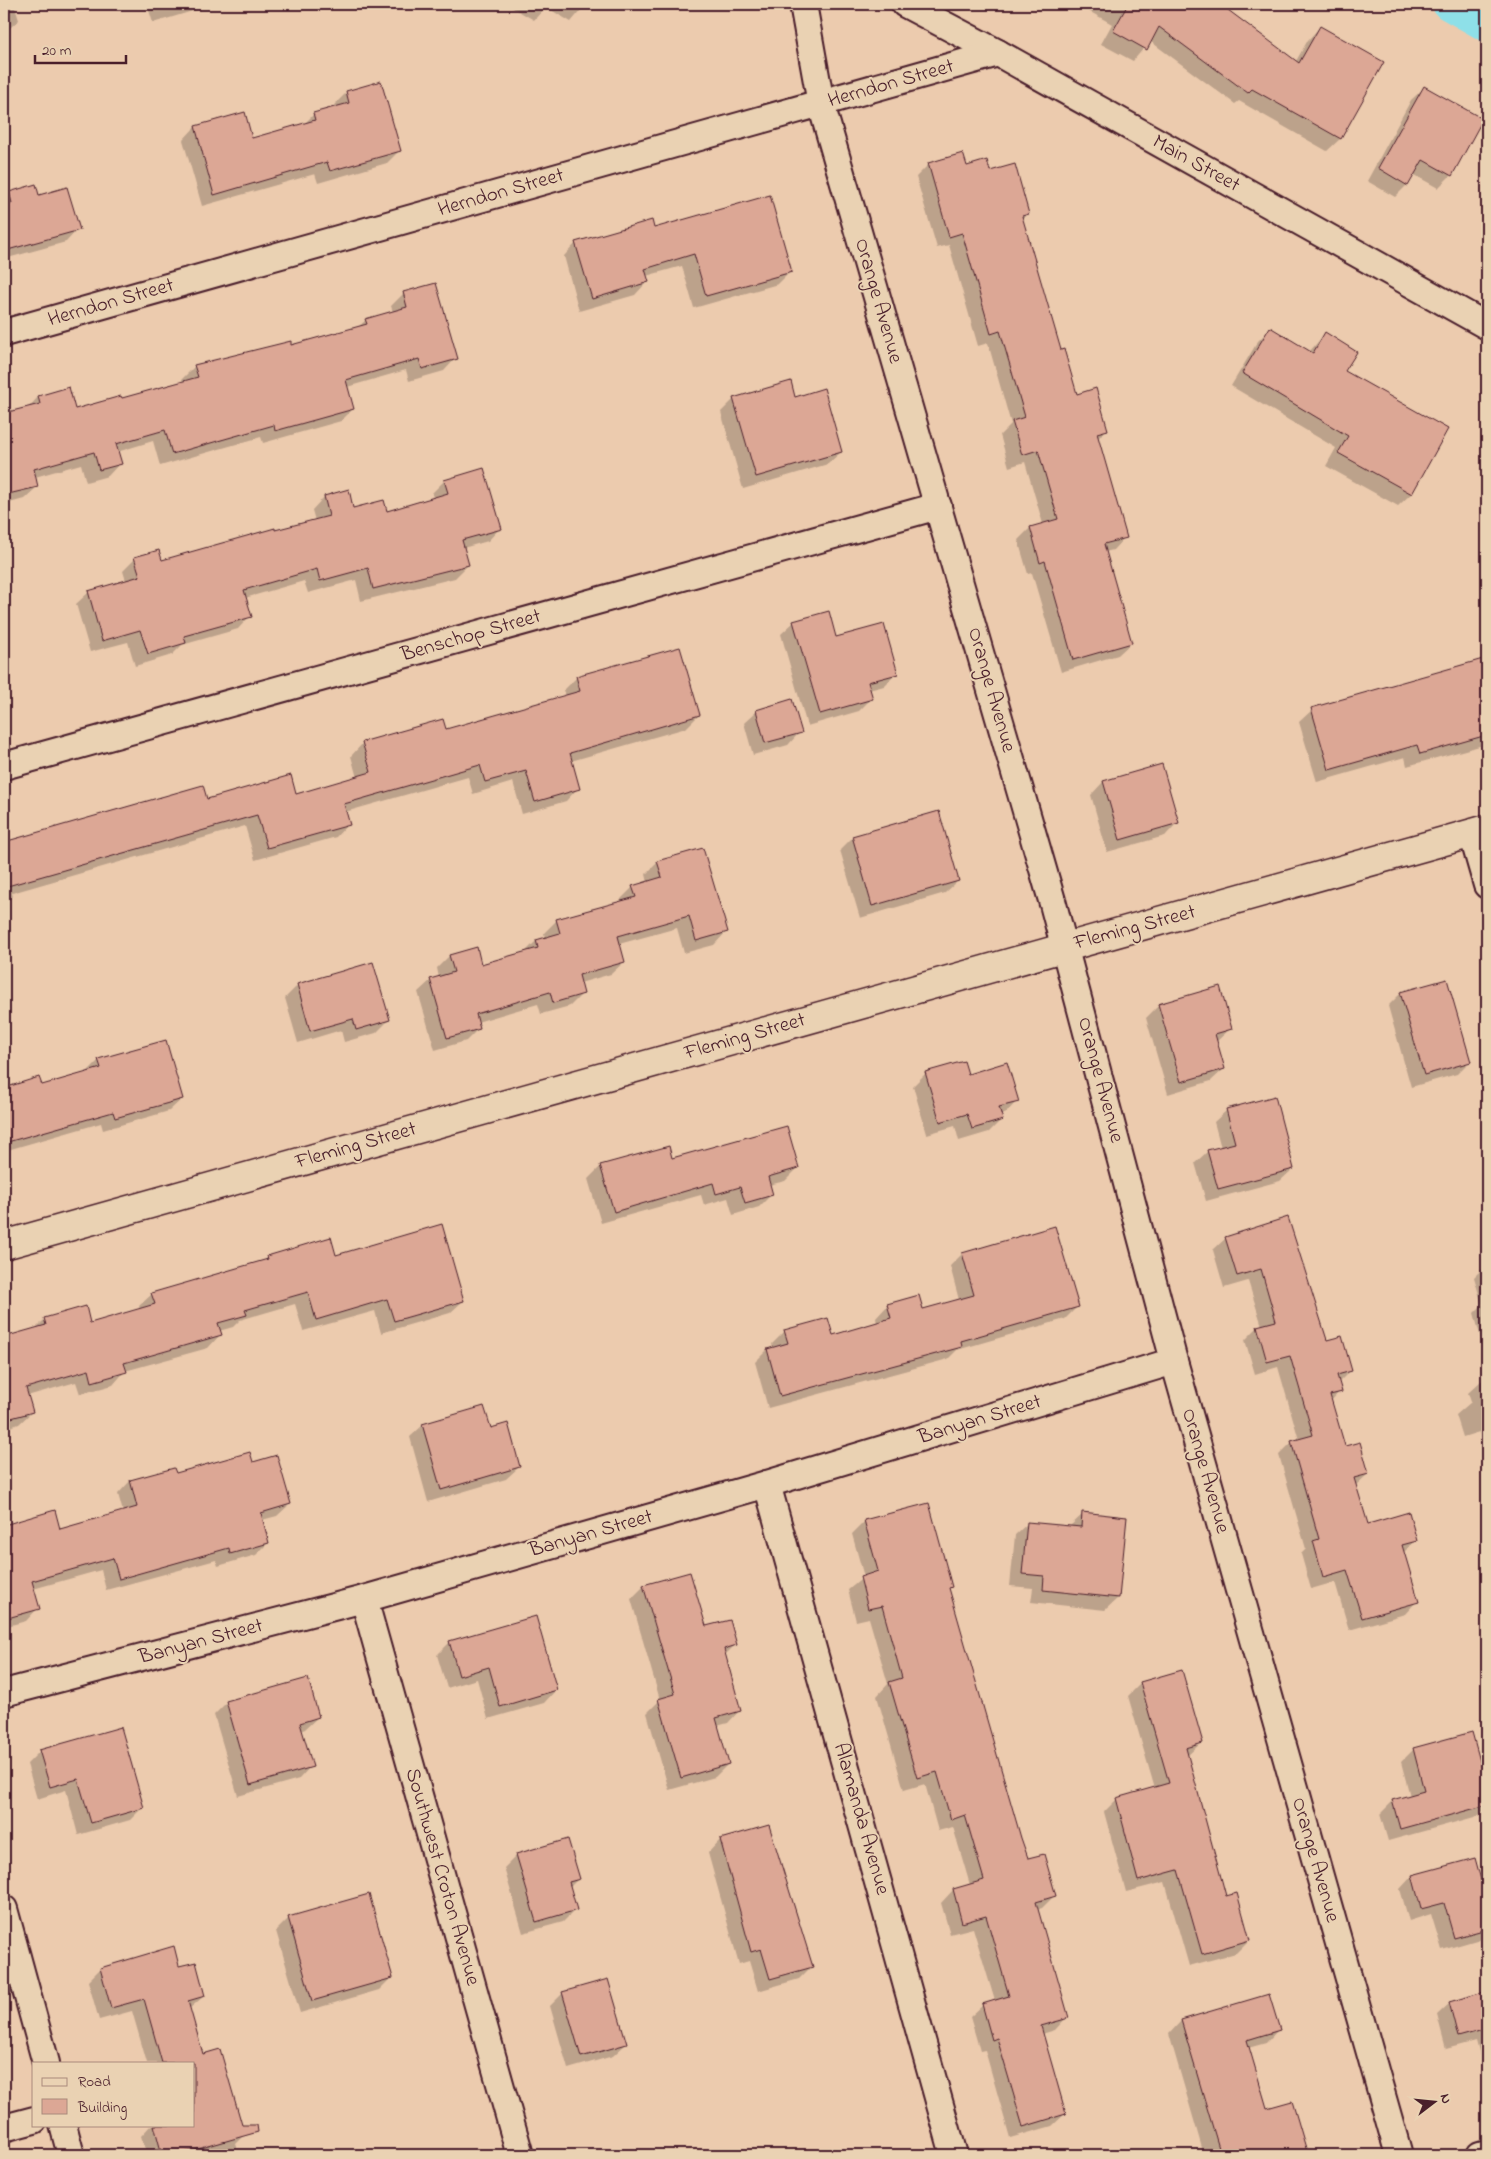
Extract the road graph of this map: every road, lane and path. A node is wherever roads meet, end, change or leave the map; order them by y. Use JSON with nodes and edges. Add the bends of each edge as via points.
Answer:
{"nodes":[{"id":1,"x":803,"y":4,"type":"edge"},
{"id":2,"x":904,"y":4,"type":"edge"},
{"id":3,"x":998,"y":53,"type":"junction"},
{"id":4,"x":821,"y":104,"type":"junction"},
{"id":5,"x":1487,"y":326,"type":"edge"},
{"id":6,"x":4,"y":333,"type":"edge"},
{"id":7,"x":938,"y":506,"type":"junction"},
{"id":8,"x":4,"y":766,"type":"edge"},
{"id":9,"x":1480,"y":831,"type":"edge"},
{"id":10,"x":1487,"y":884,"type":"edge"},
{"id":11,"x":1064,"y":947,"type":"junction"},
{"id":12,"x":4,"y":1245,"type":"edge"},
{"id":13,"x":1174,"y":1361,"type":"junction"},
{"id":14,"x":768,"y":1484,"type":"junction"},
{"id":15,"x":364,"y":1599,"type":"junction"},
{"id":16,"x":4,"y":1693,"type":"edge"},
{"id":17,"x":4,"y":1909,"type":"edge"},
{"id":18,"x":46,"y":2062,"type":"edge"},
{"id":19,"x":32,"y":2121,"type":"edge"},
{"id":20,"x":63,"y":2126,"type":"edge"},
{"id":21,"x":4,"y":2128,"type":"edge"},
{"id":22,"x":1487,"y":2153,"type":"edge"},
{"id":23,"x":71,"y":2155,"type":"edge"},
{"id":24,"x":520,"y":2155,"type":"edge"},
{"id":25,"x":954,"y":2155,"type":"edge"},
{"id":26,"x":1399,"y":2155,"type":"edge"},
{"id":27,"x":1480,"y":2155,"type":"edge"}],
"edges":[{"from":1,"to":4,"type":"street","name":"Orange Avenue"},
{"from":2,"to":3,"type":"street","name":"Main Street"},
{"from":3,"to":4,"type":"street","name":"Herndon Street"},
{"from":3,"to":5,"type":"street","name":"Main Street"},
{"from":4,"to":6,"type":"street","name":"Herndon Street"},
{"from":4,"to":7,"type":"street","name":"Orange Avenue"},
{"from":7,"to":8,"type":"street","name":"Benschop Street"},
{"from":7,"to":11,"type":"street","name":"Orange Avenue"},
{"from":9,"to":10,"type":"street"},
{"from":9,"to":11,"type":"street","name":"Fleming Street"},
{"from":11,"to":12,"type":"street","name":"Fleming Street"},
{"from":11,"to":13,"type":"street","name":"Orange Avenue"},
{"from":13,"to":14,"type":"street","name":"Banyan Street"},
{"from":13,"to":26,"type":"street","name":"Orange Avenue"},
{"from":14,"to":15,"type":"street","name":"Banyan Street"},
{"from":14,"to":25,"type":"street","name":"Alamanda Avenue"},
{"from":15,"to":16,"type":"street","name":"Banyan Street"},
{"from":15,"to":24,"type":"street","name":"Southwest Croton Avenue"},
{"from":17,"to":18,"type":"street"},
{"from":19,"to":21,"type":"street"},
{"from":20,"to":23,"type":"street"},
{"from":22,"to":27,"type":"street"}]}
